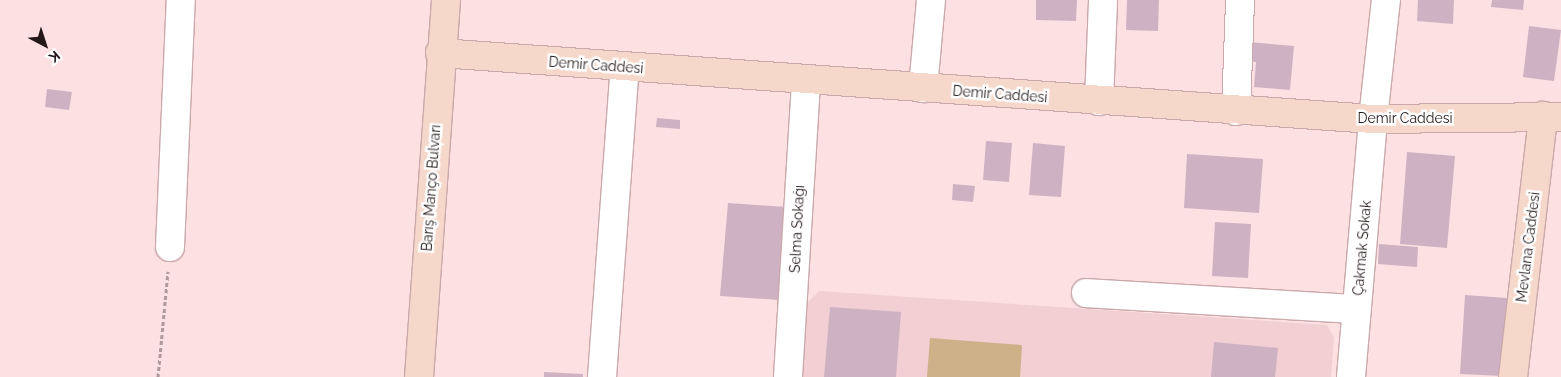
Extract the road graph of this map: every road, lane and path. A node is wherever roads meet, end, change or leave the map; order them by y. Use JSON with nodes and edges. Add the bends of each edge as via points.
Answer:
{"nodes":[{"id":1,"x":181,"y":0,"type":"edge"},
{"id":2,"x":446,"y":0,"type":"edge"},
{"id":3,"x":931,"y":0,"type":"edge"},
{"id":4,"x":1103,"y":0,"type":"edge"},
{"id":5,"x":1240,"y":0,"type":"edge"},
{"id":6,"x":1386,"y":0,"type":"edge"},
{"id":7,"x":440,"y":54,"type":"junction"},
{"id":8,"x":625,"y":67,"type":"junction"},
{"id":9,"x":806,"y":80,"type":"junction"},
{"id":10,"x":923,"y":88,"type":"junction"},
{"id":11,"x":1099,"y":101,"type":"junction"},
{"id":12,"x":1236,"y":111,"type":"junction"},
{"id":13,"x":1552,"y":117,"type":"edge"},
{"id":14,"x":1373,"y":119,"type":"junction"},
{"id":15,"x":170,"y":246,"type":"joint"},
{"id":16,"x":1086,"y":293,"type":"dead end"},
{"id":17,"x":1357,"y":309,"type":"junction"},
{"id":18,"x":158,"y":377,"type":"edge"},
{"id":19,"x":419,"y":377,"type":"edge"},
{"id":20,"x":602,"y":377,"type":"edge"},
{"id":21,"x":788,"y":377,"type":"edge"},
{"id":22,"x":1352,"y":377,"type":"edge"},
{"id":23,"x":1513,"y":377,"type":"edge"}],
"edges":[{"from":1,"to":15,"type":"street"},
{"from":2,"to":7,"type":"street","name":"Barış Manço Bulvarı"},
{"from":3,"to":10,"type":"street"},
{"from":4,"to":11,"type":"street"},
{"from":5,"to":12,"type":"street"},
{"from":6,"to":14,"type":"street","name":"Çakmak Sokak"},
{"from":7,"to":8,"type":"street","name":"Demir Caddesi"},
{"from":7,"to":19,"type":"street","name":"Barış Manço Bulvarı"},
{"from":8,"to":9,"type":"street","name":"Demir Caddesi"},
{"from":8,"to":20,"type":"street"},
{"from":9,"to":10,"type":"street","name":"Demir Caddesi"},
{"from":9,"to":21,"type":"street","name":"Selma Sokağı"},
{"from":10,"to":11,"type":"street","name":"Demir Caddesi"},
{"from":11,"to":12,"type":"street","name":"Demir Caddesi"},
{"from":12,"to":14,"type":"street","name":"Demir Caddesi"},
{"from":13,"to":14,"type":"street","name":"Demir Caddesi"},
{"from":13,"to":23,"type":"street","name":"Mevlana Caddesi"},
{"from":14,"to":17,"type":"street","name":"Çakmak Sokak"},
{"from":15,"to":18,"type":"path"},
{"from":16,"to":17,"type":"street"},
{"from":17,"to":22,"type":"street","name":"Çakmak Sokak"}]}
